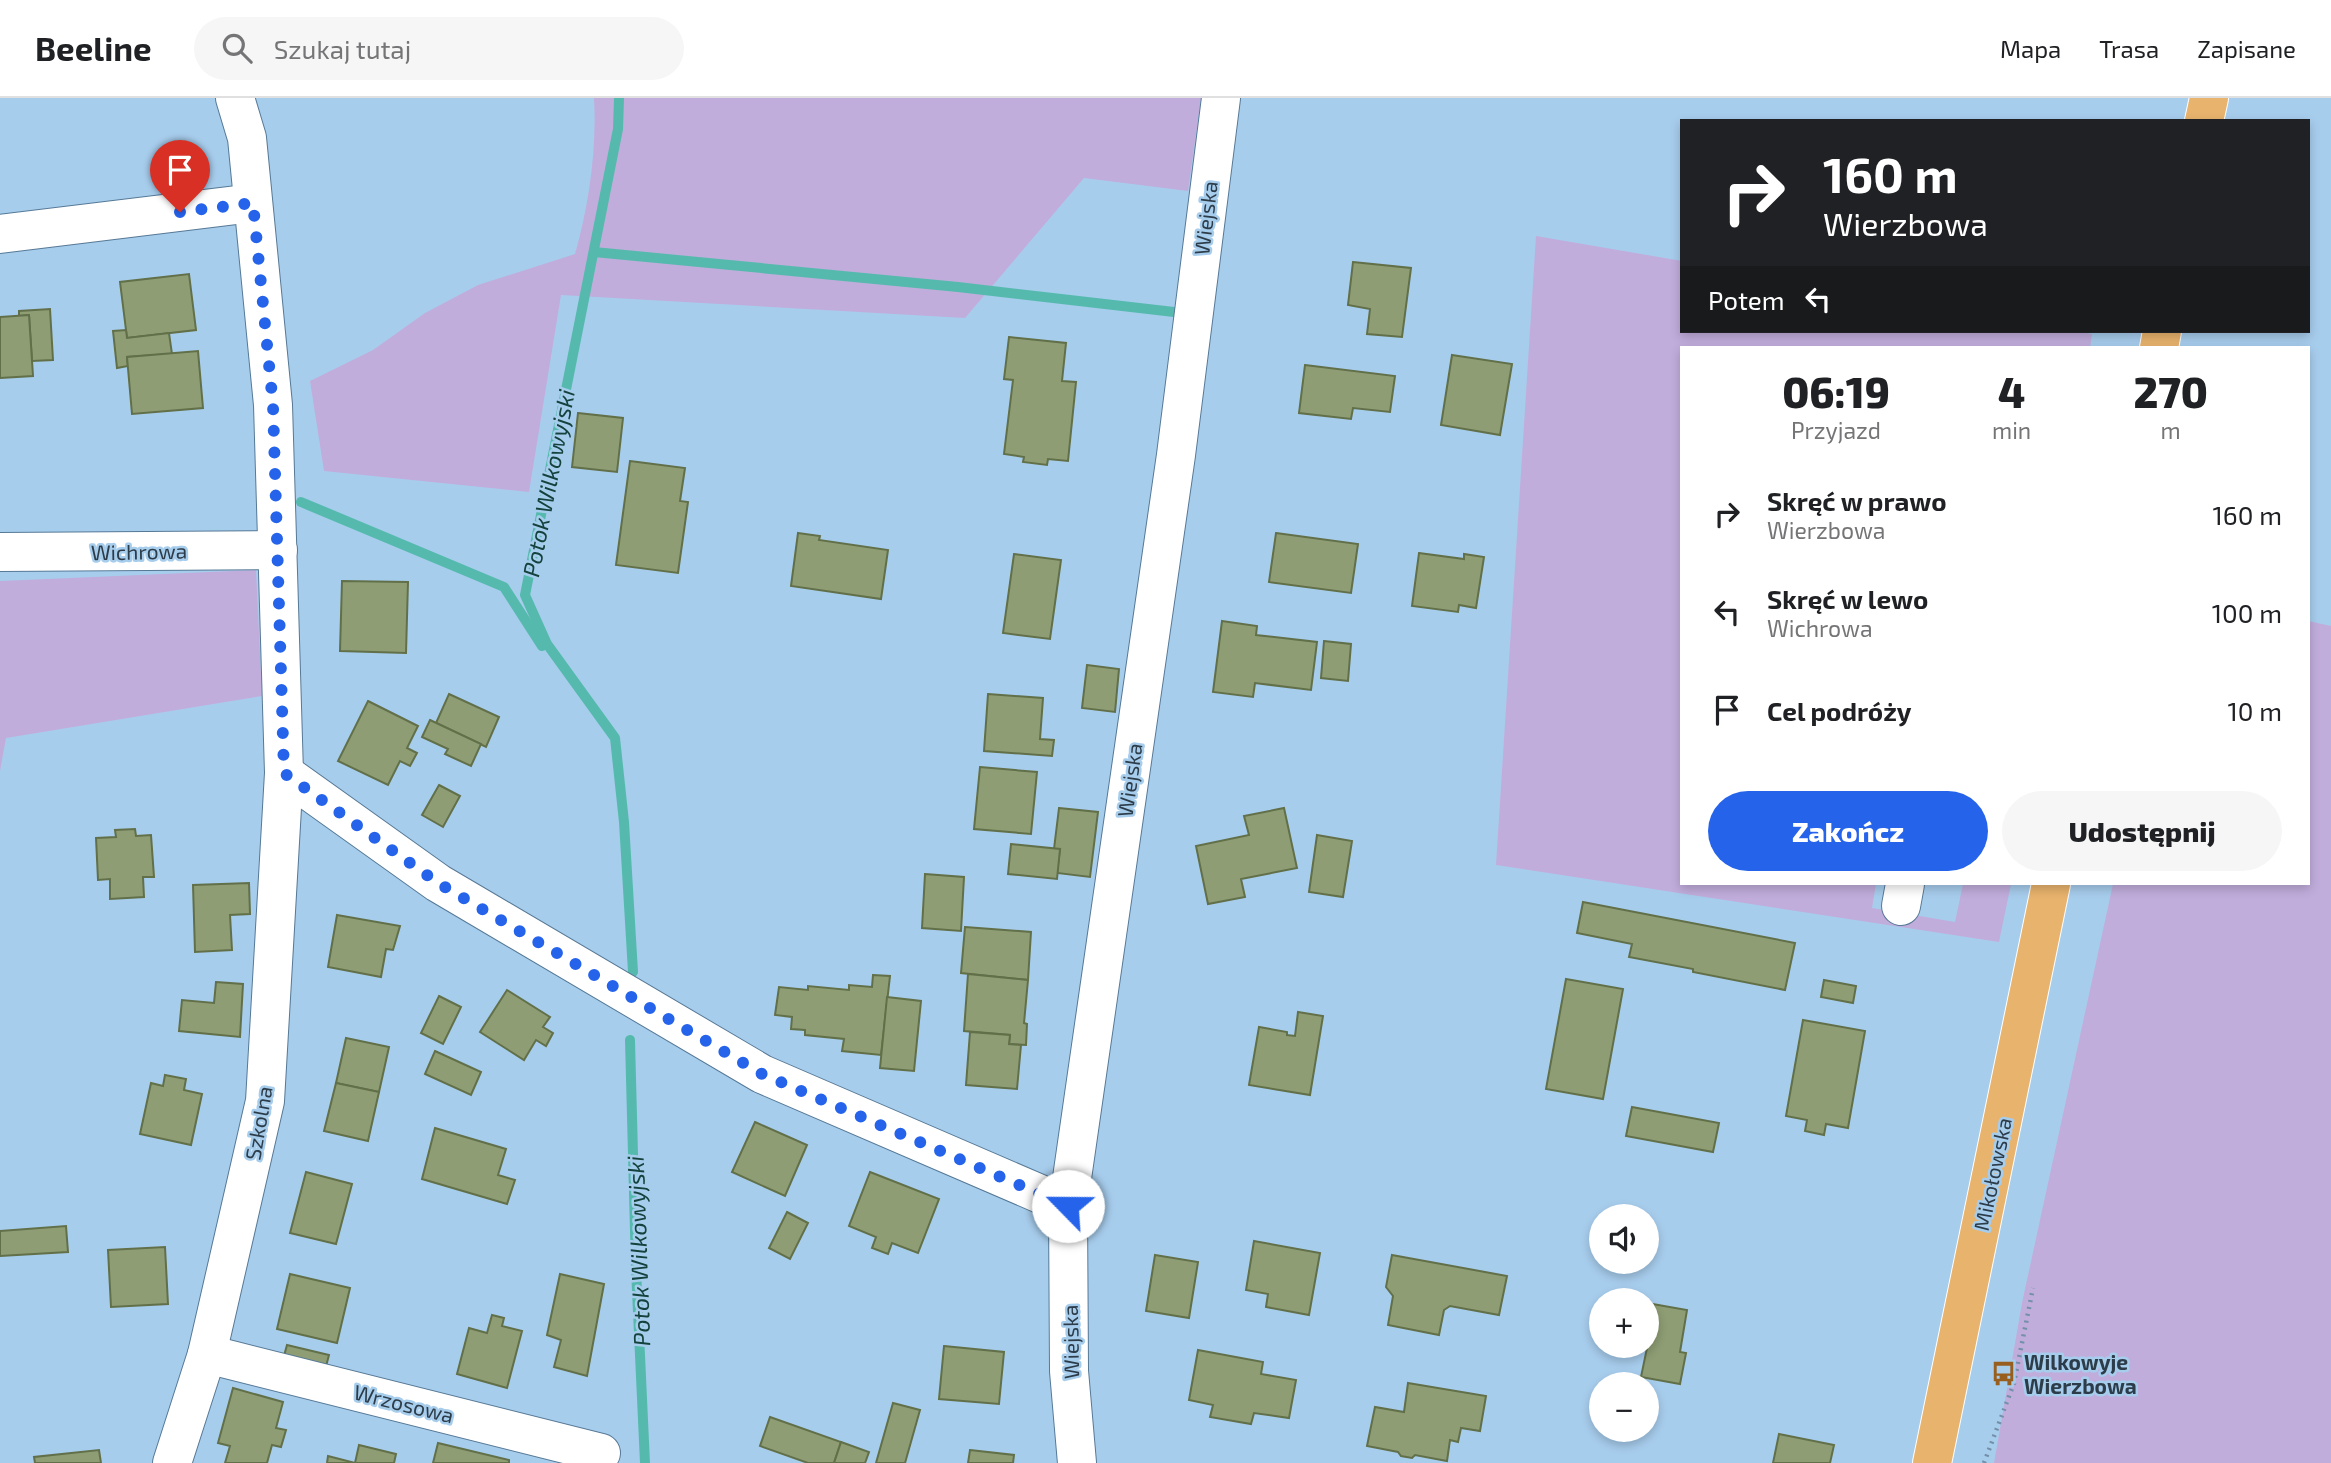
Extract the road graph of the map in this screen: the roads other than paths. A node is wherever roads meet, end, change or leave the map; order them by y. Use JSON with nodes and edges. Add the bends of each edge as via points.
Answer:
{"nodes":[{"id":1,"x":235,"y":98,"type":"edge"},
{"id":2,"x":1221,"y":98,"type":"edge"},
{"id":3,"x":2209,"y":98,"type":"edge"},
{"id":4,"x":2204,"y":119,"type":"edge"},
{"id":5,"x":253,"y":203,"type":"junction"},
{"id":6,"x":0,"y":234,"type":"edge"},
{"id":7,"x":278,"y":550,"type":"junction"},
{"id":8,"x":0,"y":552,"type":"edge"},
{"id":9,"x":284,"y":773,"type":"junction"},
{"id":10,"x":2051,"y":885,"type":"edge"},
{"id":11,"x":1068,"y":1206,"type":"junction"},
{"id":12,"x":207,"y":1354,"type":"junction"},
{"id":13,"x":601,"y":1453,"type":"dead end"},
{"id":14,"x":1082,"y":1462,"type":"edge"},
{"id":15,"x":172,"y":1463,"type":"edge"},
{"id":16,"x":1932,"y":1463,"type":"edge"}],
"edges":[{"from":1,"to":5,"type":"street","name":"Szkolna","via":[[247,138]]},
{"from":2,"to":11,"type":"street","name":"Wiejska","via":[[1176,455]]},
{"from":3,"to":4,"type":"main road"},
{"from":5,"to":6,"type":"street"},
{"from":5,"to":7,"type":"street","name":"Szkolna","via":[[273,405]]},
{"from":7,"to":8,"type":"street","name":"Wichrowa"},
{"from":7,"to":9,"type":"street","name":"Szkolna"},
{"from":9,"to":11,"type":"street","via":[[438,883],[762,1074]]},
{"from":9,"to":12,"type":"street","name":"Szkolna","via":[[265,1101]]},
{"from":10,"to":16,"type":"main road","name":"Mikołowska"},
{"from":11,"to":14,"type":"street","name":"Wiejska","via":[[1069,1371]]},
{"from":12,"to":13,"type":"street","name":"Wrzosowa"},
{"from":12,"to":15,"type":"street","name":"Szkolna"}]}
